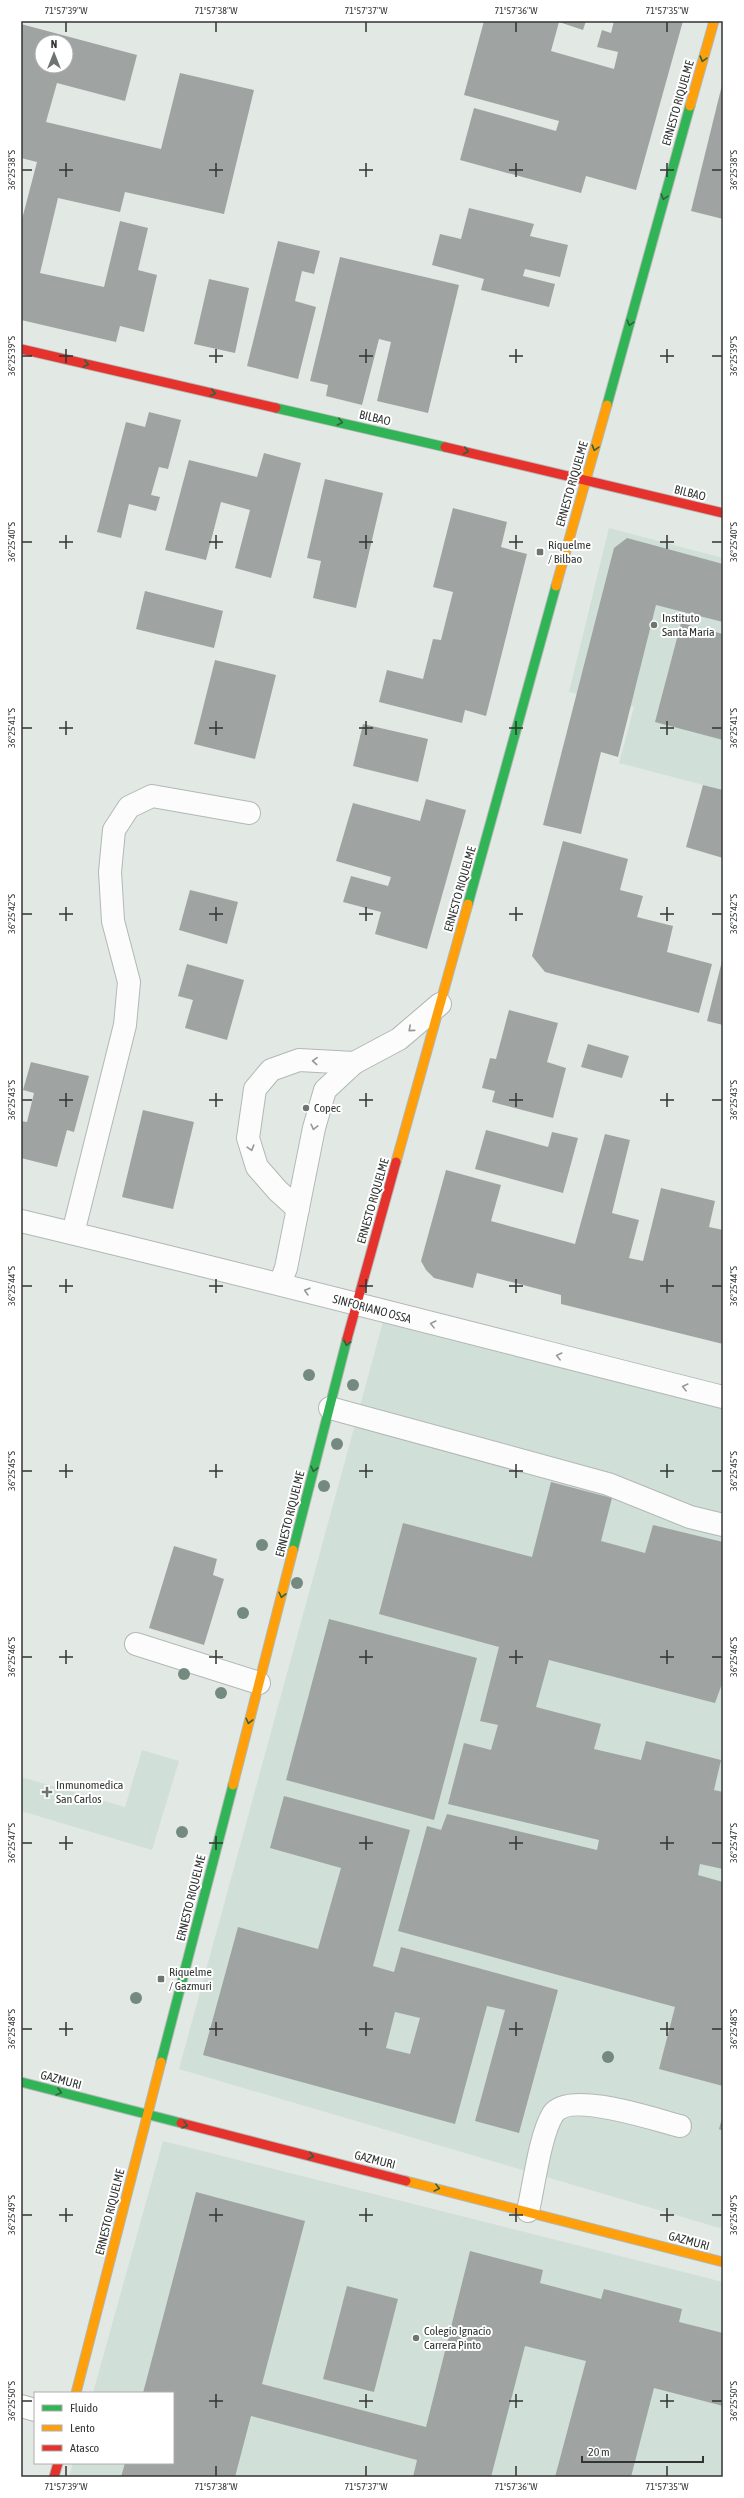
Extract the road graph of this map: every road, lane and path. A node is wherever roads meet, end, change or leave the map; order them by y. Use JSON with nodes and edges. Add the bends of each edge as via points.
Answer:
{"nodes":[{"id":1,"x":714,"y":21,"type":"edge"},
{"id":2,"x":21,"y":348,"type":"edge"},
{"id":3,"x":586,"y":479,"type":"junction"},
{"id":4,"x":723,"y":513,"type":"edge"},
{"id":5,"x":249,"y":813,"type":"dead end"},
{"id":6,"x":440,"y":1004,"type":"junction"},
{"id":7,"x":354,"y":1063,"type":"junction"},
{"id":8,"x":298,"y":1209,"type":"junction"},
{"id":9,"x":21,"y":1221,"type":"edge"},
{"id":10,"x":73,"y":1234,"type":"junction"},
{"id":11,"x":280,"y":1284,"type":"junction"},
{"id":12,"x":356,"y":1305,"type":"junction"},
{"id":13,"x":723,"y":1397,"type":"edge"},
{"id":14,"x":330,"y":1408,"type":"junction"},
{"id":15,"x":723,"y":1525,"type":"edge"},
{"id":16,"x":136,"y":1644,"type":"dead end"},
{"id":17,"x":259,"y":1683,"type":"junction"},
{"id":18,"x":21,"y":2082,"type":"edge"},
{"id":19,"x":148,"y":2115,"type":"junction"},
{"id":20,"x":680,"y":2126,"type":"dead end"},
{"id":21,"x":528,"y":2211,"type":"junction"},
{"id":22,"x":723,"y":2262,"type":"edge"},
{"id":23,"x":76,"y":2392,"type":"edge"},
{"id":24,"x":21,"y":2406,"type":"edge"},
{"id":25,"x":34,"y":2410,"type":"edge"},
{"id":26,"x":58,"y":2464,"type":"edge"},
{"id":27,"x":54,"y":2477,"type":"edge"}],
"edges":[{"from":1,"to":3,"type":"main road","name":"ERNESTO RIQUELME","one_way":true},
{"from":2,"to":3,"type":"main road","name":"BILBAO","one_way":true},
{"from":3,"to":4,"type":"main road","name":"BILBAO"},
{"from":3,"to":6,"type":"main road","name":"ERNESTO RIQUELME"},
{"from":5,"to":10,"type":"street","via":[[152,796],[129,807],[114,830],[110,879],[113,921],[129,982],[126,1025]]},
{"from":6,"to":7,"type":"street","one_way":true,"via":[[399,1040]]},
{"from":6,"to":12,"type":"main road","name":"ERNESTO RIQUELME"},
{"from":7,"to":8,"type":"street","one_way":true,"via":[[325,1090],[314,1128]]},
{"from":7,"to":8,"type":"street","one_way":true,"via":[[299,1060],[272,1070],[255,1089],[248,1138],[257,1167]]},
{"from":8,"to":11,"type":"street","via":[[286,1268]]},
{"from":9,"to":10,"type":"street","name":"SINFORIANO OSSA"},
{"from":10,"to":11,"type":"street","name":"SINFORIANO OSSA"},
{"from":12,"to":11,"type":"street","name":"SINFORIANO OSSA","one_way":true},
{"from":13,"to":12,"type":"street","name":"SINFORIANO OSSA","one_way":true},
{"from":12,"to":14,"type":"main road","name":"ERNESTO RIQUELME","one_way":true},
{"from":14,"to":15,"type":"street","via":[[608,1484],[690,1517]]},
{"from":14,"to":17,"type":"main road","name":"ERNESTO RIQUELME","one_way":true},
{"from":16,"to":17,"type":"street"},
{"from":17,"to":19,"type":"main road","name":"ERNESTO RIQUELME","one_way":true},
{"from":18,"to":19,"type":"main road","name":"GAZMURI","one_way":true},
{"from":19,"to":21,"type":"main road","name":"GAZMURI","one_way":true},
{"from":19,"to":23,"type":"main road","name":"ERNESTO RIQUELME"},
{"from":20,"to":21,"type":"street","via":[[588,2103],[570,2105],[554,2112],[547,2128]]},
{"from":21,"to":22,"type":"main road","name":"GAZMURI"},
{"from":24,"to":25,"type":"street"},
{"from":26,"to":27,"type":"main road"}]}
